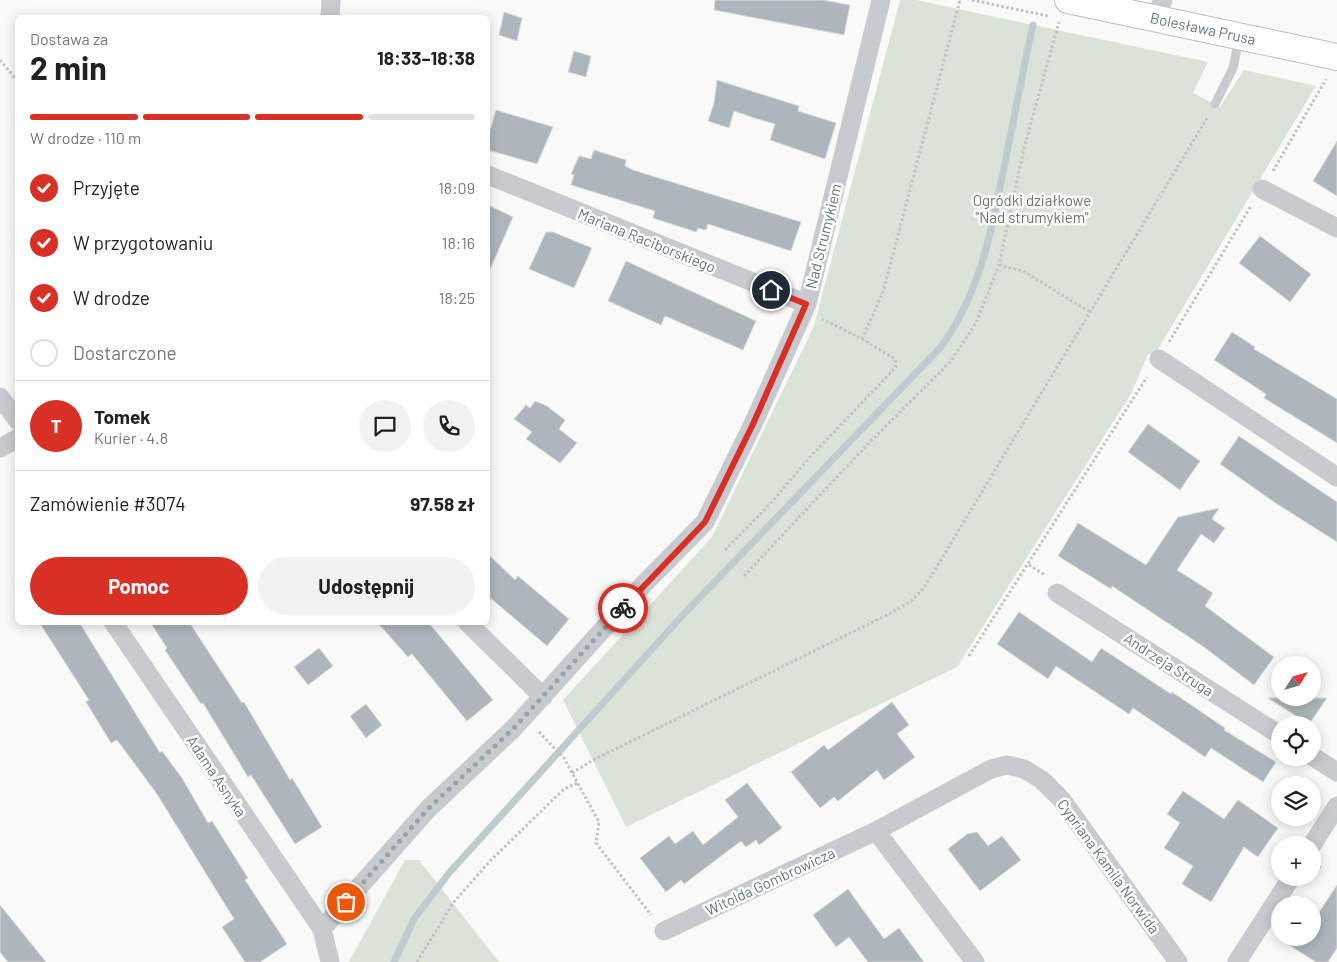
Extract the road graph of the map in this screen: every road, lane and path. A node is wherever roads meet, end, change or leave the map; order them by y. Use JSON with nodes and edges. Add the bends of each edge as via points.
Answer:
{"nodes":[{"id":1,"x":331,"y":0,"type":"edge"},
{"id":2,"x":881,"y":0,"type":"edge"},
{"id":3,"x":960,"y":0,"type":"edge"},
{"id":4,"x":1064,"y":9,"type":"edge"},
{"id":5,"x":1159,"y":9,"type":"edge"},
{"id":6,"x":330,"y":15,"type":"edge"},
{"id":7,"x":1240,"y":36,"type":"junction"},
{"id":8,"x":1337,"y":57,"type":"edge"},
{"id":9,"x":0,"y":60,"type":"edge"},
{"id":10,"x":15,"y":78,"type":"edge"},
{"id":11,"x":1215,"y":104,"type":"joint"},
{"id":12,"x":490,"y":176,"type":"edge"},
{"id":13,"x":1262,"y":189,"type":"dead end"},
{"id":14,"x":1337,"y":228,"type":"edge"},
{"id":15,"x":998,"y":265,"type":"junction"},
{"id":16,"x":805,"y":307,"type":"junction"},
{"id":17,"x":1090,"y":312,"type":"junction"},
{"id":18,"x":862,"y":339,"type":"junction"},
{"id":19,"x":1159,"y":359,"type":"dead end"},
{"id":20,"x":0,"y":397,"type":"edge"},
{"id":21,"x":15,"y":417,"type":"edge"},
{"id":22,"x":1337,"y":477,"type":"edge"},
{"id":23,"x":725,"y":550,"type":"dead end"},
{"id":24,"x":744,"y":576,"type":"dead end"},
{"id":25,"x":1057,"y":593,"type":"dead end"},
{"id":26,"x":115,"y":625,"type":"edge"},
{"id":27,"x":470,"y":625,"type":"edge"},
{"id":28,"x":543,"y":697,"type":"junction"},
{"id":29,"x":1271,"y":729,"type":"edge"},
{"id":30,"x":553,"y":747,"type":"dead end"},
{"id":31,"x":1321,"y":762,"type":"edge"},
{"id":32,"x":1007,"y":765,"type":"joint"},
{"id":33,"x":1337,"y":772,"type":"edge"},
{"id":34,"x":572,"y":773,"type":"junction"},
{"id":35,"x":578,"y":783,"type":"junction"},
{"id":36,"x":1337,"y":806,"type":"edge"},
{"id":37,"x":876,"y":830,"type":"junction"},
{"id":38,"x":1318,"y":836,"type":"edge"},
{"id":39,"x":1286,"y":886,"type":"edge"},
{"id":40,"x":322,"y":929,"type":"junction"},
{"id":41,"x":664,"y":931,"type":"joint"},
{"id":42,"x":330,"y":962,"type":"edge"},
{"id":43,"x":417,"y":962,"type":"edge"},
{"id":44,"x":975,"y":962,"type":"edge"},
{"id":45,"x":1178,"y":962,"type":"edge"},
{"id":46,"x":1237,"y":962,"type":"edge"}],
"edges":[{"from":1,"to":6,"type":"street"},
{"from":2,"to":16,"type":"street","name":"Nad Strumykiem"},
{"from":3,"to":18,"type":"path","via":[[884,292]]},
{"from":4,"to":5,"type":"street","name":"Bolesława Prusa"},
{"from":4,"to":15,"type":"path","via":[[1024,148]]},
{"from":5,"to":7,"type":"street","name":"Bolesława Prusa"},
{"from":7,"to":8,"type":"street","name":"Bolesława Prusa"},
{"from":7,"to":11,"type":"lane","via":[[1233,68]]},
{"from":9,"to":10,"type":"path"},
{"from":11,"to":17,"type":"path"},
{"from":12,"to":16,"type":"street","name":"Mariana Raciborskiego"},
{"from":13,"to":14,"type":"street"},
{"from":15,"to":17,"type":"path","via":[[1023,271]]},
{"from":15,"to":24,"type":"path","via":[[976,323],[950,362]]},
{"from":16,"to":18,"type":"path"},
{"from":16,"to":28,"type":"street","name":"Nad Strumykiem","via":[[705,522]]},
{"from":17,"to":34,"type":"path","via":[[924,588],[911,601]]},
{"from":18,"to":23,"type":"path","via":[[895,359],[896,367]]},
{"from":19,"to":22,"type":"street"},
{"from":20,"to":21,"type":"street"},
{"from":25,"to":29,"type":"street","name":"Andrzeja Struga"},
{"from":26,"to":40,"type":"street","name":"Adama Asnyka"},
{"from":27,"to":28,"type":"street"},
{"from":28,"to":40,"type":"street","name":"Nad Strumykiem","via":[[428,809]]},
{"from":30,"to":34,"type":"path"},
{"from":31,"to":33,"type":"street"},
{"from":32,"to":37,"type":"street","name":"Witolda Gombrowicza","via":[[975,776]]},
{"from":32,"to":45,"type":"street","name":"Cypriana Kamila Norwida","via":[[1030,772],[1062,800]]},
{"from":34,"to":35,"type":"path"},
{"from":35,"to":41,"type":"path","via":[[599,822],[596,843]]},
{"from":35,"to":43,"type":"path","via":[[564,789],[491,860],[453,903]]},
{"from":36,"to":38,"type":"street"},
{"from":37,"to":41,"type":"street","name":"Witolda Gombrowicza"},
{"from":37,"to":44,"type":"street"},
{"from":39,"to":46,"type":"street"},
{"from":40,"to":42,"type":"street"}]}
